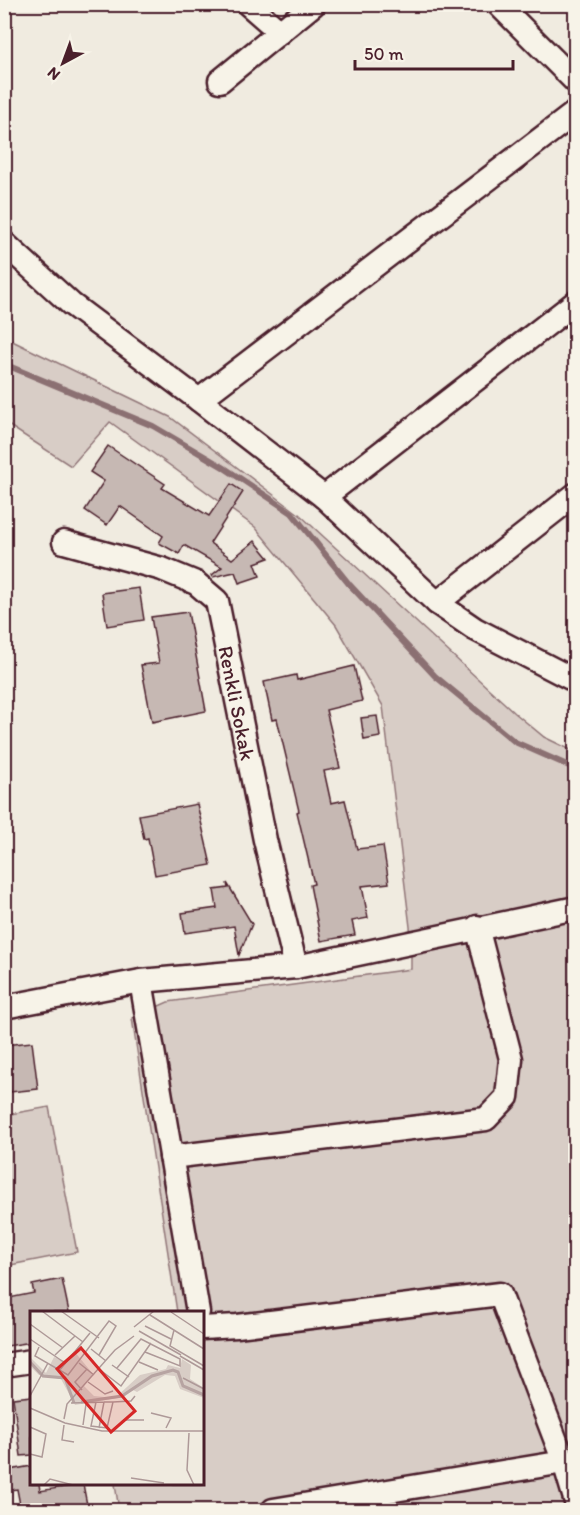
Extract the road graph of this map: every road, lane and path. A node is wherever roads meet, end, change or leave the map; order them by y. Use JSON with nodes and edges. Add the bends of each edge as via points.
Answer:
{"nodes":[{"id":1,"x":248,"y":4,"type":"edge"},
{"id":2,"x":314,"y":4,"type":"edge"},
{"id":3,"x":498,"y":4,"type":"edge"},
{"id":4,"x":280,"y":32,"type":"junction"},
{"id":5,"x":220,"y":81,"type":"dead end"},
{"id":6,"x":576,"y":82,"type":"edge"},
{"id":7,"x":576,"y":112,"type":"edge"},
{"id":8,"x":4,"y":243,"type":"edge"},
{"id":9,"x":576,"y":302,"type":"edge"},
{"id":10,"x":199,"y":400,"type":"junction"},
{"id":11,"x":576,"y":494,"type":"edge"},
{"id":12,"x":324,"y":497,"type":"junction"},
{"id":13,"x":64,"y":542,"type":"dead end"},
{"id":14,"x":437,"y":603,"type":"junction"},
{"id":15,"x":576,"y":681,"type":"edge"},
{"id":16,"x":576,"y":908,"type":"edge"},
{"id":17,"x":477,"y":927,"type":"junction"},
{"id":18,"x":296,"y":967,"type":"junction"},
{"id":19,"x":141,"y":981,"type":"junction"},
{"id":20,"x":4,"y":1007,"type":"edge"},
{"id":21,"x":171,"y":1157,"type":"junction"},
{"id":22,"x":198,"y":1311,"type":"edge"},
{"id":23,"x":204,"y":1328,"type":"edge"},
{"id":24,"x":30,"y":1361,"type":"edge"},
{"id":25,"x":4,"y":1365,"type":"edge"},
{"id":26,"x":564,"y":1462,"type":"junction"},
{"id":27,"x":388,"y":1501,"type":"edge"},
{"id":28,"x":576,"y":1502,"type":"edge"},
{"id":29,"x":273,"y":1510,"type":"edge"}],
"edges":[{"from":1,"to":4,"type":"street"},
{"from":2,"to":4,"type":"street"},
{"from":3,"to":6,"type":"street"},
{"from":4,"to":5,"type":"street"},
{"from":7,"to":10,"type":"street"},
{"from":8,"to":10,"type":"street","via":[[71,303]]},
{"from":9,"to":12,"type":"street"},
{"from":10,"to":12,"type":"street"},
{"from":11,"to":14,"type":"street"},
{"from":12,"to":14,"type":"street"},
{"from":13,"to":18,"type":"street","name":"Renkli Sokak","via":[[162,569],[196,583],[217,601],[265,840]]},
{"from":14,"to":15,"type":"street","via":[[476,629]]},
{"from":16,"to":17,"type":"street"},
{"from":17,"to":18,"type":"street"},
{"from":17,"to":21,"type":"street","via":[[511,1059],[507,1096],[486,1119]]},
{"from":18,"to":19,"type":"street"},
{"from":19,"to":20,"type":"street"},
{"from":19,"to":21,"type":"street"},
{"from":21,"to":22,"type":"street"},
{"from":23,"to":26,"type":"street","via":[[500,1294]]},
{"from":24,"to":25,"type":"street"},
{"from":26,"to":27,"type":"street"},
{"from":26,"to":28,"type":"street"},
{"from":27,"to":29,"type":"street"}]}
